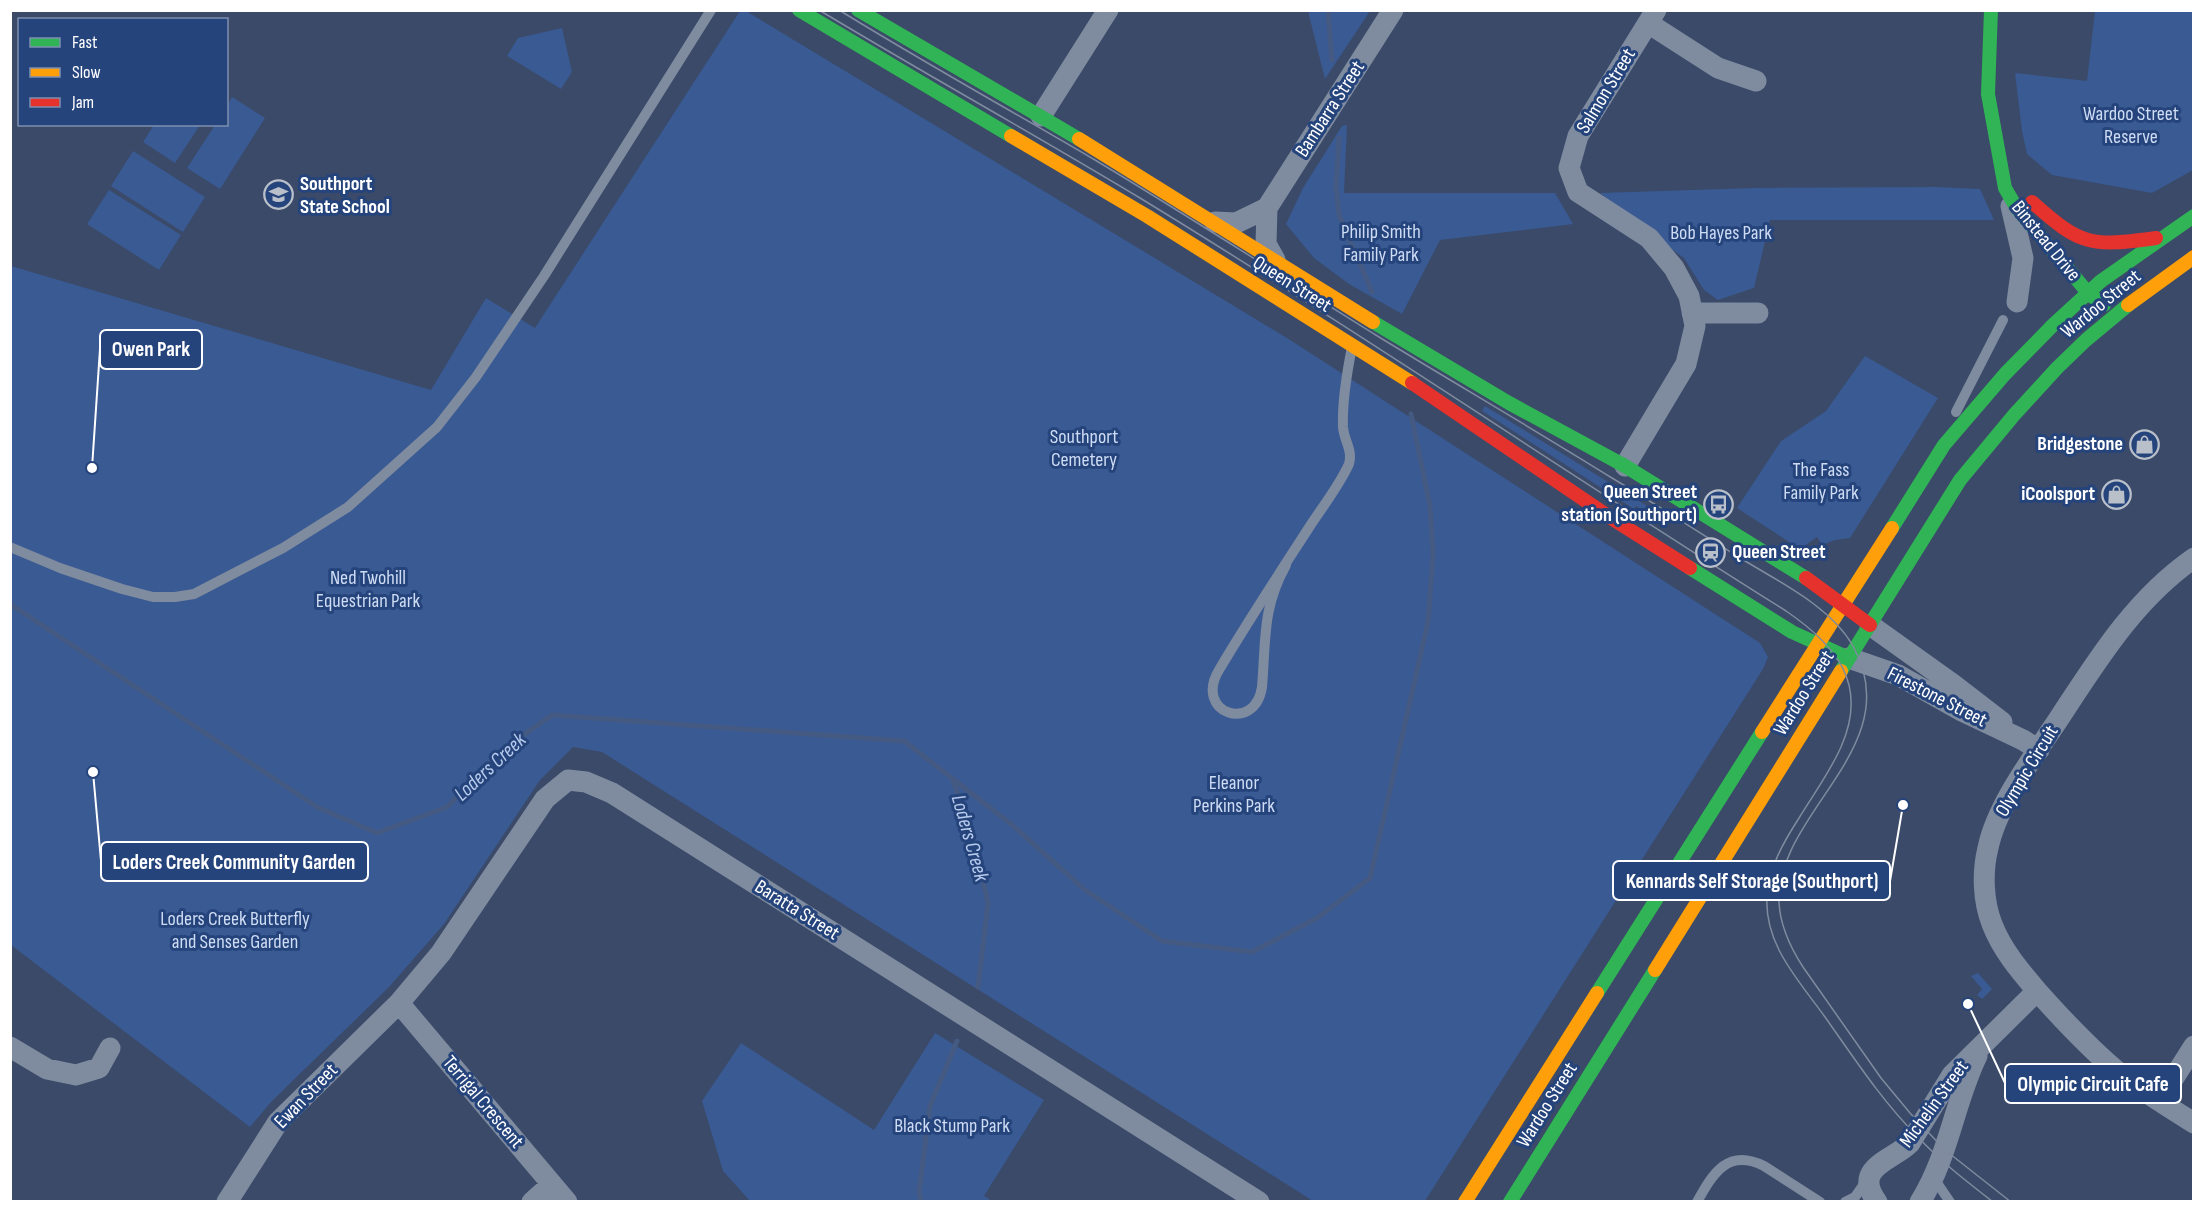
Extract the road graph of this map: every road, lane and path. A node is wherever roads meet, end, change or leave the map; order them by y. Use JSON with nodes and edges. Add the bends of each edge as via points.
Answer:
{"nodes":[{"id":1,"x":711,"y":10,"type":"edge"},
{"id":2,"x":799,"y":10,"type":"edge"},
{"id":3,"x":1108,"y":10,"type":"edge"},
{"id":4,"x":1393,"y":10,"type":"edge"},
{"id":5,"x":1991,"y":10,"type":"edge"},
{"id":6,"x":865,"y":13,"type":"edge"},
{"id":7,"x":1652,"y":17,"type":"edge"},
{"id":8,"x":1756,"y":81,"type":"dead end"},
{"id":9,"x":1041,"y":116,"type":"junction"},
{"id":10,"x":1997,"y":148,"type":"junction"},
{"id":11,"x":2005,"y":188,"type":"junction"},
{"id":12,"x":2032,"y":202,"type":"junction"},
{"id":13,"x":1267,"y":208,"type":"junction"},
{"id":14,"x":2193,"y":216,"type":"edge"},
{"id":15,"x":1215,"y":222,"type":"junction"},
{"id":16,"x":2162,"y":237,"type":"junction"},
{"id":17,"x":2076,"y":253,"type":"dead end"},
{"id":18,"x":2193,"y":257,"type":"edge"},
{"id":19,"x":1275,"y":260,"type":"junction"},
{"id":20,"x":2090,"y":268,"type":"dead end"},
{"id":21,"x":2101,"y":281,"type":"junction"},
{"id":22,"x":2089,"y":294,"type":"junction"},
{"id":23,"x":2017,"y":303,"type":"dead end"},
{"id":24,"x":1692,"y":313,"type":"junction"},
{"id":25,"x":1758,"y":313,"type":"dead end"},
{"id":26,"x":2116,"y":314,"type":"junction"},
{"id":27,"x":2003,"y":320,"type":"dead end"},
{"id":28,"x":1353,"y":345,"type":"junction"},
{"id":29,"x":1625,"y":466,"type":"junction"},
{"id":30,"x":1926,"y":471,"type":"junction"},
{"id":31,"x":10,"y":547,"type":"edge"},
{"id":32,"x":2193,"y":558,"type":"edge"},
{"id":33,"x":1286,"y":565,"type":"junction"},
{"id":34,"x":1841,"y":604,"type":"junction"},
{"id":35,"x":1870,"y":625,"type":"junction"},
{"id":36,"x":1816,"y":645,"type":"junction"},
{"id":37,"x":1848,"y":658,"type":"junction"},
{"id":38,"x":2031,"y":745,"type":"junction"},
{"id":39,"x":2037,"y":991,"type":"junction"},
{"id":40,"x":399,"y":1003,"type":"junction"},
{"id":41,"x":1990,"y":1035,"type":"junction"},
{"id":42,"x":2193,"y":1046,"type":"edge"},
{"id":43,"x":10,"y":1047,"type":"edge"},
{"id":44,"x":110,"y":1048,"type":"dead end"},
{"id":45,"x":2159,"y":1101,"type":"junction"},
{"id":46,"x":2193,"y":1123,"type":"edge"},
{"id":47,"x":1873,"y":1171,"type":"junction"},
{"id":48,"x":1933,"y":1177,"type":"junction"},
{"id":49,"x":552,"y":1184,"type":"junction"},
{"id":50,"x":1819,"y":1200,"type":"edge"},
{"id":51,"x":227,"y":1202,"type":"edge"},
{"id":52,"x":532,"y":1202,"type":"edge"},
{"id":53,"x":567,"y":1202,"type":"edge"},
{"id":54,"x":1259,"y":1202,"type":"edge"},
{"id":55,"x":1465,"y":1202,"type":"edge"},
{"id":56,"x":1510,"y":1202,"type":"edge"},
{"id":57,"x":1697,"y":1202,"type":"edge"},
{"id":58,"x":1845,"y":1202,"type":"edge"},
{"id":59,"x":1877,"y":1202,"type":"edge"},
{"id":60,"x":1920,"y":1202,"type":"edge"},
{"id":61,"x":1950,"y":1202,"type":"edge"}],
"edges":[{"from":1,"to":31,"type":"lane","via":[[476,377],[437,427],[348,507],[283,548],[194,594],[175,597],[153,597],[122,589]]},
{"from":2,"to":28,"type":"street","name":"Queen Street","via":[[1147,216]]},
{"from":3,"to":9,"type":"street"},
{"from":4,"to":13,"type":"street","name":"Bambarra Street"},
{"from":5,"to":10,"type":"street","name":"Binstead Drive","via":[[1988,94]]},
{"from":6,"to":9,"type":"street","name":"Queen Street"},
{"from":7,"to":8,"type":"street","via":[[1718,68]]},
{"from":7,"to":24,"type":"street","name":"Salmon Street","via":[[1578,136],[1569,168],[1578,192],[1649,238],[1674,268],[1689,296]]},
{"from":9,"to":15,"type":"street","name":"Queen Street"},
{"from":10,"to":11,"type":"street","name":"Binstead Drive"},
{"from":10,"to":12,"type":"street","name":"Binstead Drive","via":[[2008,174]]},
{"from":11,"to":22,"type":"street","name":"Binstead Drive","via":[[2016,207]]},
{"from":11,"to":23,"type":"street","name":"Binstead Drive","via":[[2023,258]]},
{"from":12,"to":16,"type":"street","name":"Binstead Drive","via":[[2065,231],[2091,242],[2114,244]]},
{"from":12,"to":17,"type":"street","name":"Binstead Drive"},
{"from":13,"to":15,"type":"street","via":[[1236,223]]},
{"from":13,"to":19,"type":"street","via":[[1266,244]]},
{"from":14,"to":16,"type":"street","name":"Wardoo Street"},
{"from":15,"to":19,"type":"street","name":"Queen Street"},
{"from":16,"to":21,"type":"street","name":"Wardoo Street"},
{"from":18,"to":26,"type":"street","name":"Wardoo Street"},
{"from":19,"to":29,"type":"street","name":"Queen Street","via":[[1509,403]]},
{"from":20,"to":21,"type":"street","name":"Binstead Drive"},
{"from":21,"to":22,"type":"street","name":"Wardoo Street"},
{"from":21,"to":26,"type":"street","name":"Binstead Drive"},
{"from":22,"to":26,"type":"street","name":"Binstead Drive"},
{"from":22,"to":30,"type":"street","name":"Wardoo Street","via":[[2005,374]]},
{"from":24,"to":25,"type":"street"},
{"from":24,"to":29,"type":"street","name":"Salmon Street","via":[[1695,326],[1686,364]]},
{"from":26,"to":35,"type":"street","name":"Wardoo Street","via":[[2041,386],[1960,480]]},
{"from":27,"to":30,"type":"lane","name":"Wardoo Street"},
{"from":28,"to":33,"type":"lane","via":[[1343,422],[1350,460]]},
{"from":28,"to":36,"type":"street","name":"Queen Street","via":[[1608,516]]},
{"from":29,"to":34,"type":"street","name":"Queen Street","via":[[1810,580]]},
{"from":30,"to":34,"type":"street","name":"Wardoo Street"},
{"from":32,"to":38,"type":"street","name":"Olympic Circuit","via":[[2145,600],[2110,640]]},
{"from":33,"to":33,"type":"lane","via":[[1269,604],[1259,699],[1246,713],[1234,715],[1219,708],[1211,691],[1212,682]]},
{"from":34,"to":35,"type":"street","name":"Queen Street"},
{"from":34,"to":36,"type":"street","name":"Wardoo Street"},
{"from":35,"to":37,"type":"street","name":"Wardoo Street"},
{"from":35,"to":38,"type":"street","name":"Firestone Street"},
{"from":36,"to":37,"type":"street","name":"Queen Street"},
{"from":36,"to":55,"type":"street","name":"Wardoo Street"},
{"from":37,"to":38,"type":"street","name":"Firestone Street","via":[[1898,675]]},
{"from":37,"to":56,"type":"street","name":"Wardoo Street"},
{"from":38,"to":39,"type":"street","name":"Olympic Circuit","via":[[1987,849],[1984,876],[1992,923],[2004,949]]},
{"from":39,"to":41,"type":"street","name":"Michelin Street"},
{"from":39,"to":45,"type":"street","name":"Olympic Circuit","via":[[2091,1049]]},
{"from":40,"to":49,"type":"street","name":"Terrigal Crescent"},
{"from":40,"to":51,"type":"street","name":"Ewan Street","via":[[278,1122]]},
{"from":40,"to":54,"type":"street","name":"Baratta Street","via":[[443,952],[545,799],[568,780],[586,782],[612,793]]},
{"from":41,"to":47,"type":"street","name":"Michelin Street","via":[[1952,1074],[1913,1139]]},
{"from":41,"to":48,"type":"street","name":"Michelin Street","via":[[1971,1068]]},
{"from":42,"to":45,"type":"street"},
{"from":43,"to":44,"type":"street","via":[[47,1070],[76,1075],[99,1068]]},
{"from":45,"to":46,"type":"street","name":"Olympic Circuit"},
{"from":47,"to":58,"type":"lane","via":[[1858,1194]]},
{"from":47,"to":59,"type":"street","via":[[1870,1186]]},
{"from":48,"to":60,"type":"street","name":"Michelin Street"},
{"from":48,"to":61,"type":"lane"},
{"from":49,"to":52,"type":"street"},
{"from":49,"to":53,"type":"street","name":"Terrigal Crescent"},
{"from":50,"to":57,"type":"lane","via":[[1764,1166],[1741,1158],[1722,1166]]}]}
